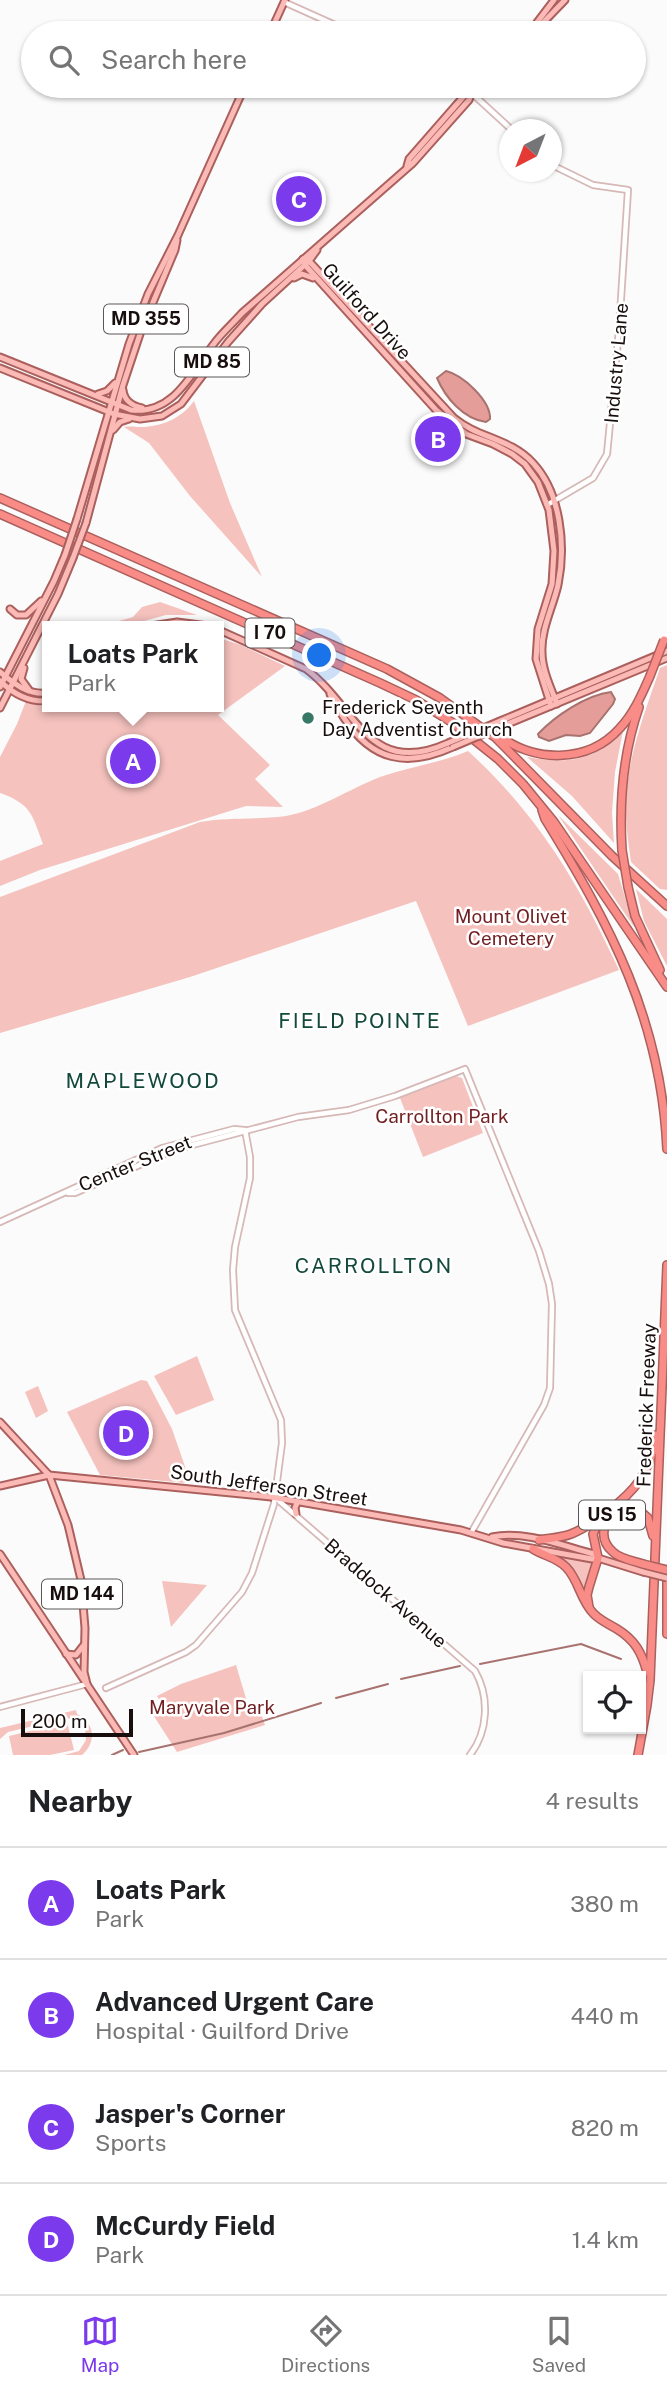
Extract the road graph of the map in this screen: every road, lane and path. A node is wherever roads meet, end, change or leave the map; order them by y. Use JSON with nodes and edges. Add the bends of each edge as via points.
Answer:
{"nodes":[{"id":1,"x":554,"y":0,"type":"edge"},
{"id":2,"x":565,"y":0,"type":"edge"},
{"id":3,"x":285,"y":1,"type":"edge"},
{"id":4,"x":276,"y":21,"type":"edge"},
{"id":5,"x":328,"y":21,"type":"edge"},
{"id":6,"x":536,"y":21,"type":"edge"},
{"id":7,"x":545,"y":21,"type":"edge"},
{"id":8,"x":240,"y":98,"type":"edge"},
{"id":9,"x":462,"y":98,"type":"edge"},
{"id":10,"x":478,"y":98,"type":"edge"},
{"id":11,"x":500,"y":119,"type":"edge"},
{"id":12,"x":562,"y":170,"type":"edge"},
{"id":13,"x":178,"y":235,"type":"junction"},
{"id":14,"x":306,"y":262,"type":"junction"},
{"id":15,"x":283,"y":286,"type":"junction"},
{"id":16,"x":324,"y":287,"type":"junction"},
{"id":17,"x":0,"y":357,"type":"edge"},
{"id":18,"x":0,"y":368,"type":"edge"},
{"id":19,"x":118,"y":377,"type":"junction"},
{"id":20,"x":123,"y":385,"type":"junction"},
{"id":21,"x":89,"y":393,"type":"junction"},
{"id":22,"x":114,"y":402,"type":"junction"},
{"id":23,"x":93,"y":406,"type":"junction"},
{"id":24,"x":159,"y":407,"type":"junction"},
{"id":25,"x":111,"y":413,"type":"junction"},
{"id":26,"x":132,"y":418,"type":"junction"},
{"id":27,"x":104,"y":429,"type":"junction"},
{"id":28,"x":108,"y":439,"type":"junction"},
{"id":29,"x":0,"y":495,"type":"edge"},
{"id":30,"x":550,"y":503,"type":"junction"},
{"id":31,"x":0,"y":515,"type":"edge"},
{"id":32,"x":54,"y":581,"type":"junction"},
{"id":33,"x":10,"y":609,"type":"dead end"},
{"id":34,"x":44,"y":621,"type":"edge"},
{"id":35,"x":42,"y":626,"type":"edge"},
{"id":36,"x":224,"y":632,"type":"edge"},
{"id":37,"x":666,"y":637,"type":"edge"},
{"id":38,"x":667,"y":652,"type":"edge"},
{"id":39,"x":28,"y":654,"type":"junction"},
{"id":40,"x":667,"y":658,"type":"edge"},
{"id":41,"x":650,"y":676,"type":"junction"},
{"id":42,"x":404,"y":677,"type":"junction"},
{"id":43,"x":1,"y":680,"type":"edge"},
{"id":44,"x":12,"y":682,"type":"junction"},
{"id":45,"x":8,"y":689,"type":"junction"},
{"id":46,"x":31,"y":692,"type":"junction"},
{"id":47,"x":42,"y":693,"type":"edge"},
{"id":48,"x":42,"y":701,"type":"edge"},
{"id":49,"x":553,"y":702,"type":"junction"},
{"id":50,"x":0,"y":708,"type":"edge"},
{"id":51,"x":540,"y":802,"type":"junction"},
{"id":52,"x":667,"y":906,"type":"edge"},
{"id":53,"x":667,"y":986,"type":"edge"},
{"id":54,"x":245,"y":1130,"type":"junction"},
{"id":55,"x":667,"y":1149,"type":"edge"},
{"id":56,"x":0,"y":1223,"type":"edge"},
{"id":57,"x":667,"y":1265,"type":"edge"},
{"id":58,"x":661,"y":1407,"type":"junction"},
{"id":59,"x":0,"y":1422,"type":"edge"},
{"id":60,"x":49,"y":1475,"type":"junction"},
{"id":61,"x":0,"y":1486,"type":"edge"},
{"id":62,"x":277,"y":1499,"type":"junction"},
{"id":63,"x":297,"y":1503,"type":"junction"},
{"id":64,"x":296,"y":1514,"type":"junction"},
{"id":65,"x":602,"y":1515,"type":"junction"},
{"id":66,"x":471,"y":1533,"type":"junction"},
{"id":67,"x":490,"y":1537,"type":"junction"},
{"id":68,"x":539,"y":1540,"type":"junction"},
{"id":69,"x":533,"y":1549,"type":"junction"},
{"id":70,"x":656,"y":1551,"type":"junction"},
{"id":71,"x":0,"y":1554,"type":"edge"},
{"id":72,"x":598,"y":1558,"type":"junction"},
{"id":73,"x":643,"y":1568,"type":"junction"},
{"id":74,"x":667,"y":1574,"type":"edge"},
{"id":75,"x":666,"y":1600,"type":"edge"},
{"id":76,"x":590,"y":1610,"type":"junction"},
{"id":77,"x":667,"y":1634,"type":"edge"},
{"id":78,"x":85,"y":1642,"type":"junction"},
{"id":79,"x":66,"y":1654,"type":"junction"},
{"id":80,"x":650,"y":1680,"type":"junction"},
{"id":81,"x":87,"y":1685,"type":"junction"},
{"id":82,"x":106,"y":1688,"type":"dead end"},
{"id":83,"x":0,"y":1707,"type":"edge"},
{"id":84,"x":134,"y":1755,"type":"edge"},
{"id":85,"x":470,"y":1755,"type":"edge"},
{"id":86,"x":638,"y":1755,"type":"edge"}],
"edges":[{"from":1,"to":6,"type":"main road"},
{"from":2,"to":7,"type":"main road"},
{"from":3,"to":4,"type":"main road"},
{"from":3,"to":5,"type":"street"},
{"from":8,"to":13,"type":"main road","number":"MD 355"},
{"from":9,"to":14,"type":"main road","number":"MD 85","via":[[407,167]]},
{"from":10,"to":11,"type":"street"},
{"from":12,"to":30,"type":"street","name":"Industry Lane","via":[[593,185],[628,190],[607,454],[593,478]]},
{"from":13,"to":19,"type":"main road","number":"MD 355","via":[[148,294]]},
{"from":13,"to":20,"type":"main road","number":"MD 355"},
{"from":14,"to":15,"type":"main road","number":"MD 85"},
{"from":14,"to":16,"type":"main road","name":"Guilford Drive"},
{"from":14,"to":24,"type":"main road","number":"MD 85","via":[[242,313],[180,391]]},
{"from":14,"to":30,"type":"main road","name":"Guilford Drive","via":[[454,418],[528,458],[542,475]]},
{"from":15,"to":16,"type":"main road","via":[[306,274]]},
{"from":15,"to":26,"type":"main road","number":"MD 85","via":[[228,342],[181,404],[162,416]]},
{"from":16,"to":30,"type":"main road","name":"Guilford Drive","via":[[436,411],[466,434],[505,449],[525,464]]},
{"from":17,"to":21,"type":"main road"},
{"from":18,"to":23,"type":"main road","number":"MD 85"},
{"from":19,"to":21,"type":"main road","via":[[107,391]]},
{"from":19,"to":22,"type":"main road","number":"MD 355"},
{"from":20,"to":22,"type":"main road","number":"MD 355"},
{"from":20,"to":24,"type":"main road","via":[[124,397],[133,405]]},
{"from":21,"to":22,"type":"main road"},
{"from":22,"to":24,"type":"main road","via":[[141,411]]},
{"from":22,"to":25,"type":"main road","number":"MD 355"},
{"from":23,"to":25,"type":"main road","number":"MD 85"},
{"from":23,"to":27,"type":"main road"},
{"from":25,"to":26,"type":"main road","number":"MD 85"},
{"from":25,"to":27,"type":"main road","number":"MD 355"},
{"from":25,"to":28,"type":"main road","number":"MD 355"},
{"from":26,"to":28,"type":"main road","via":[[116,425]]},
{"from":27,"to":32,"type":"main road","number":"MD 355","bridge":true},
{"from":28,"to":34,"type":"main road","number":"MD 355","bridge":true,"via":[[86,523]]},
{"from":29,"to":42,"type":"highway","number":"I 70"},
{"from":30,"to":49,"type":"main road","name":"Guilford Drive","via":[[561,534],[560,569],[541,651]]},
{"from":31,"to":51,"type":"highway","number":"I 70","via":[[416,700],[489,751]]},
{"from":32,"to":33,"type":"main road","via":[[26,615]]},
{"from":32,"to":43,"type":"main road"},
{"from":35,"to":39,"type":"main road","number":"MD 355","bridge":true},
{"from":36,"to":49,"type":"main road","bridge":true,"via":[[302,666],[330,693],[356,735],[395,758],[432,756]]},
{"from":37,"to":41,"type":"highway","bridge":true},
{"from":38,"to":49,"type":"main road"},
{"from":39,"to":44,"type":"main road"},
{"from":39,"to":46,"type":"main road","via":[[21,679]]},
{"from":40,"to":49,"type":"main road"},
{"from":41,"to":42,"type":"highway","via":[[632,712],[612,736],[586,751],[552,756],[511,744],[464,709]]},
{"from":41,"to":53,"type":"highway","bridge":true,"via":[[627,754],[622,850],[635,916]]},
{"from":42,"to":52,"type":"highway","number":"I 70","via":[[496,738]]},
{"from":43,"to":44,"type":"main road"},
{"from":43,"to":45,"type":"main road"},
{"from":44,"to":45,"type":"main road"},
{"from":44,"to":46,"type":"main road"},
{"from":45,"to":48,"type":"main road"},
{"from":45,"to":50,"type":"main road"},
{"from":46,"to":47,"type":"main road"},
{"from":51,"to":53,"type":"highway","number":"I 70"},
{"from":51,"to":55,"type":"highway","via":[[632,981],[657,1066]]},
{"from":54,"to":56,"type":"street","name":"Center Street","via":[[162,1148]]},
{"from":54,"to":62,"type":"street","via":[[250,1178],[235,1247],[233,1294],[237,1316],[283,1425]]},
{"from":54,"to":66,"type":"street","name":"Center Street","via":[[349,1110],[465,1069],[539,1251],[552,1304],[550,1388],[544,1405]]},
{"from":57,"to":58,"type":"highway","name":"Frederick Freeway"},
{"from":58,"to":65,"type":"highway","via":[[653,1451],[643,1475]]},
{"from":58,"to":70,"type":"highway","name":"Frederick Freeway"},
{"from":59,"to":60,"type":"main road","number":"MD 144"},
{"from":60,"to":61,"type":"main road","name":"South Jefferson Street"},
{"from":60,"to":62,"type":"main road","name":"South Jefferson Street"},
{"from":60,"to":78,"type":"main road","number":"MD 144","via":[[78,1562]]},
{"from":62,"to":63,"type":"main road","name":"South Jefferson Street"},
{"from":62,"to":64,"type":"street","name":"Braddock Avenue"},
{"from":62,"to":82,"type":"street","via":[[247,1583],[196,1645]]},
{"from":63,"to":64,"type":"main road"},
{"from":63,"to":66,"type":"main road","name":"South Jefferson Street"},
{"from":64,"to":85,"type":"street","name":"Braddock Avenue","via":[[472,1668],[479,1678],[485,1713]]},
{"from":65,"to":68,"type":"highway","via":[[569,1534]]},
{"from":65,"to":72,"type":"highway","via":[[593,1534]]},
{"from":66,"to":67,"type":"main road","name":"South Jefferson Street"},
{"from":67,"to":68,"type":"main road","name":"South Jefferson Street"},
{"from":67,"to":69,"type":"main road","name":"South Jefferson Street"},
{"from":68,"to":72,"type":"main road","name":"South Jefferson Street"},
{"from":69,"to":72,"type":"main road","name":"South Jefferson Street"},
{"from":69,"to":76,"type":"highway","via":[[567,1567]]},
{"from":70,"to":73,"type":"highway","number":"US 15","via":[[644,1514],[625,1509],[610,1517],[604,1532],[609,1548]]},
{"from":70,"to":80,"type":"highway","name":"Frederick Freeway","number":"US 15"},
{"from":71,"to":79,"type":"main road","number":"MD 144"},
{"from":72,"to":73,"type":"main road","name":"South Jefferson Street"},
{"from":72,"to":76,"type":"highway","via":[[587,1595]]},
{"from":73,"to":74,"type":"highway","number":"US 15","bridge":true},
{"from":74,"to":75,"type":"highway"},
{"from":75,"to":77,"type":"highway"},
{"from":76,"to":80,"type":"highway","via":[[635,1643]]},
{"from":78,"to":79,"type":"main road","via":[[78,1654]]},
{"from":78,"to":81,"type":"main road","number":"MD 144"},
{"from":79,"to":81,"type":"main road","number":"MD 144"},
{"from":80,"to":86,"type":"highway","name":"Frederick Freeway","number":"US 15"},
{"from":81,"to":83,"type":"street"},
{"from":81,"to":84,"type":"main road","number":"MD 144"}]}
